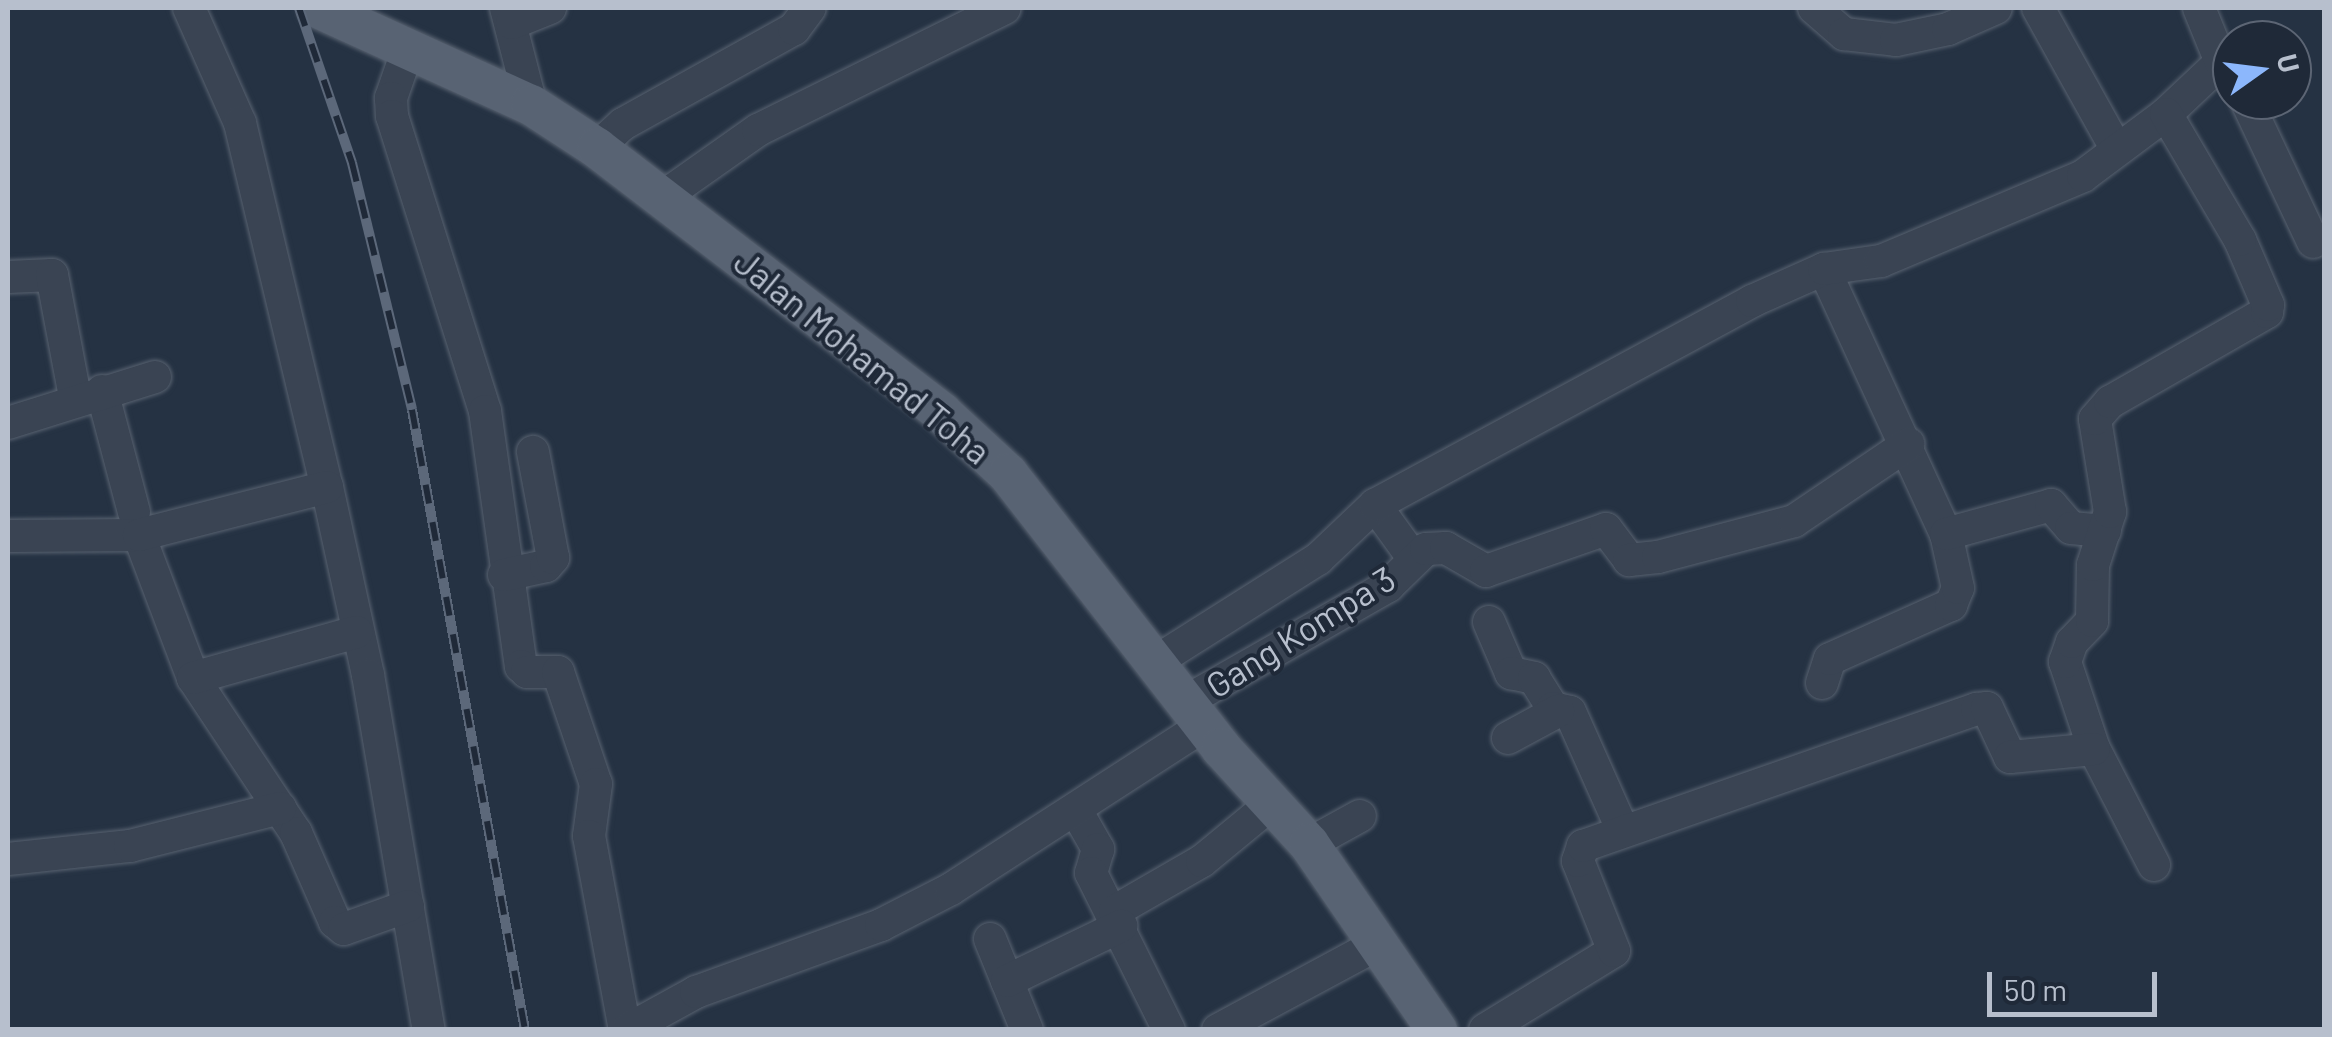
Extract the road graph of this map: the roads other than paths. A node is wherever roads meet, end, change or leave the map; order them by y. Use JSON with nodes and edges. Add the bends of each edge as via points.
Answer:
{"nodes":[{"id":1,"x":190,"y":8,"type":"edge"},
{"id":2,"x":321,"y":8,"type":"edge"},
{"id":3,"x":550,"y":8,"type":"edge"},
{"id":4,"x":810,"y":8,"type":"edge"},
{"id":5,"x":1005,"y":8,"type":"edge"},
{"id":6,"x":1814,"y":8,"type":"edge"},
{"id":7,"x":1996,"y":8,"type":"edge"},
{"id":8,"x":2038,"y":8,"type":"edge"},
{"id":9,"x":2199,"y":8,"type":"edge"},
{"id":10,"x":509,"y":15,"type":"edge"},
{"id":11,"x":2212,"y":38,"type":"edge"},
{"id":12,"x":408,"y":52,"type":"junction"},
{"id":13,"x":2212,"y":80,"type":"edge"},
{"id":14,"x":531,"y":106,"type":"junction"},
{"id":15,"x":2166,"y":114,"type":"junction"},
{"id":16,"x":2255,"y":120,"type":"edge"},
{"id":17,"x":597,"y":148,"type":"junction"},
{"id":18,"x":2116,"y":148,"type":"junction"},
{"id":19,"x":663,"y":197,"type":"junction"},
{"id":20,"x":2313,"y":242,"type":"dead end"},
{"id":21,"x":1824,"y":269,"type":"junction"},
{"id":22,"x":8,"y":277,"type":"edge"},
{"id":23,"x":155,"y":378,"type":"dead end"},
{"id":24,"x":89,"y":394,"type":"junction"},
{"id":25,"x":8,"y":423,"type":"edge"},
{"id":26,"x":1908,"y":444,"type":"junction"},
{"id":27,"x":534,"y":452,"type":"dead end"},
{"id":28,"x":327,"y":487,"type":"junction"},
{"id":29,"x":1374,"y":505,"type":"junction"},
{"id":30,"x":136,"y":523,"type":"junction"},
{"id":31,"x":2105,"y":531,"type":"junction"},
{"id":32,"x":1946,"y":534,"type":"junction"},
{"id":33,"x":8,"y":536,"type":"edge"},
{"id":34,"x":1414,"y":559,"type":"junction"},
{"id":35,"x":504,"y":574,"type":"junction"},
{"id":36,"x":1489,"y":622,"type":"dead end"},
{"id":37,"x":357,"y":632,"type":"junction"},
{"id":38,"x":1155,"y":662,"type":"junction"},
{"id":39,"x":193,"y":678,"type":"junction"},
{"id":40,"x":1822,"y":683,"type":"dead end"},
{"id":41,"x":1558,"y":712,"type":"junction"},
{"id":42,"x":1194,"y":714,"type":"junction"},
{"id":43,"x":1508,"y":738,"type":"dead end"},
{"id":44,"x":2094,"y":749,"type":"junction"},
{"id":45,"x":1270,"y":805,"type":"junction"},
{"id":46,"x":280,"y":808,"type":"junction"},
{"id":47,"x":1077,"y":812,"type":"junction"},
{"id":48,"x":1360,"y":816,"type":"dead end"},
{"id":49,"x":1623,"y":831,"type":"junction"},
{"id":50,"x":1309,"y":844,"type":"junction"},
{"id":51,"x":8,"y":859,"type":"edge"},
{"id":52,"x":2154,"y":865,"type":"dead end"},
{"id":53,"x":408,"y":906,"type":"junction"},
{"id":54,"x":1118,"y":919,"type":"junction"},
{"id":55,"x":990,"y":939,"type":"dead end"},
{"id":56,"x":1374,"y":946,"type":"junction"},
{"id":57,"x":1008,"y":981,"type":"junction"},
{"id":58,"x":430,"y":1030,"type":"edge"},
{"id":59,"x":626,"y":1030,"type":"edge"},
{"id":60,"x":1027,"y":1030,"type":"edge"},
{"id":61,"x":1169,"y":1030,"type":"edge"},
{"id":62,"x":1218,"y":1030,"type":"edge"},
{"id":63,"x":1438,"y":1030,"type":"edge"},
{"id":64,"x":1485,"y":1030,"type":"edge"}],
"edges":[{"from":1,"to":28,"type":"street","via":[[240,124]]},
{"from":2,"to":12,"type":"main road","name":"Jalan Mohamad Toha"},
{"from":3,"to":10,"type":"street"},
{"from":4,"to":17,"type":"street","via":[[794,29],[623,124]]},
{"from":5,"to":19,"type":"street","via":[[758,130]]},
{"from":6,"to":7,"type":"street","via":[[1844,34],[1896,40],[1948,29]]},
{"from":8,"to":18,"type":"street"},
{"from":9,"to":11,"type":"street"},
{"from":10,"to":14,"type":"street"},
{"from":12,"to":14,"type":"main road","name":"Jalan Mohamad Toha"},
{"from":12,"to":35,"type":"street","via":[[391,98],[392,116],[485,411]]},
{"from":13,"to":15,"type":"street"},
{"from":14,"to":17,"type":"main road","name":"Jalan Mohamad Toha"},
{"from":15,"to":18,"type":"street"},
{"from":15,"to":31,"type":"street","via":[[2240,240],[2268,309],[2098,412],[2110,498]]},
{"from":16,"to":20,"type":"street"},
{"from":17,"to":19,"type":"main road","name":"Jalan Mohamad Toha"},
{"from":18,"to":21,"type":"street","via":[[2083,176],[1881,262]]},
{"from":19,"to":38,"type":"main road","name":"Jalan Mohamad Toha","via":[[942,413],[1008,474]]},
{"from":21,"to":26,"type":"street"},
{"from":21,"to":29,"type":"street"},
{"from":22,"to":24,"type":"street","via":[[52,276]]},
{"from":23,"to":24,"type":"street"},
{"from":24,"to":25,"type":"street"},
{"from":24,"to":30,"type":"street"},
{"from":26,"to":32,"type":"street"},
{"from":26,"to":34,"type":"street","via":[[1794,521],[1721,543],[1636,561],[1606,529],[1486,570],[1446,548],[1426,549]]},
{"from":27,"to":35,"type":"street","via":[[553,558],[546,566]]},
{"from":28,"to":30,"type":"street"},
{"from":28,"to":37,"type":"street"},
{"from":29,"to":34,"type":"street"},
{"from":29,"to":38,"type":"street","via":[[1318,560]]},
{"from":30,"to":33,"type":"street"},
{"from":30,"to":39,"type":"street"},
{"from":31,"to":32,"type":"street","via":[[2071,528],[2052,505]]},
{"from":31,"to":44,"type":"street","via":[[2093,565],[2092,622],[2065,655]]},
{"from":32,"to":40,"type":"street","via":[[1958,588],[1951,604],[1830,659]]},
{"from":34,"to":42,"type":"street","name":"Gang Kompa 3","via":[[1388,586]]},
{"from":35,"to":59,"type":"street","via":[[522,666],[527,672],[558,672],[596,784],[588,836]]},
{"from":36,"to":41,"type":"street","via":[[1511,672],[1534,678]]},
{"from":37,"to":39,"type":"street"},
{"from":37,"to":53,"type":"street"},
{"from":38,"to":42,"type":"main road","name":"Jalan Mohamad Toha"},
{"from":39,"to":46,"type":"street"},
{"from":41,"to":43,"type":"street"},
{"from":41,"to":49,"type":"street","via":[[1570,712]]},
{"from":42,"to":45,"type":"main road","name":"Jalan Mohamad Toha"},
{"from":42,"to":47,"type":"street","name":"Gang Kompa 3"},
{"from":44,"to":49,"type":"street","via":[[2010,758],[1986,708],[1977,709]]},
{"from":44,"to":52,"type":"street"},
{"from":45,"to":50,"type":"main road","name":"Jalan Mohamad Toha"},
{"from":45,"to":54,"type":"street"},
{"from":46,"to":51,"type":"street","via":[[130,846]]},
{"from":46,"to":53,"type":"street","via":[[339,927]]},
{"from":47,"to":54,"type":"street","via":[[1098,849],[1089,864],[1092,873]]},
{"from":47,"to":59,"type":"street","name":"Gang Kompa 3","via":[[881,925],[696,992]]},
{"from":48,"to":50,"type":"street"},
{"from":49,"to":64,"type":"street","via":[[1578,854],[1614,951]]},
{"from":50,"to":56,"type":"main road","name":"Jalan Mohamad Toha"},
{"from":53,"to":58,"type":"street"},
{"from":54,"to":57,"type":"street"},
{"from":54,"to":61,"type":"street"},
{"from":55,"to":57,"type":"street"},
{"from":56,"to":62,"type":"street"},
{"from":56,"to":63,"type":"main road","name":"Jalan Mohamad Toha"},
{"from":57,"to":60,"type":"street"}]}
